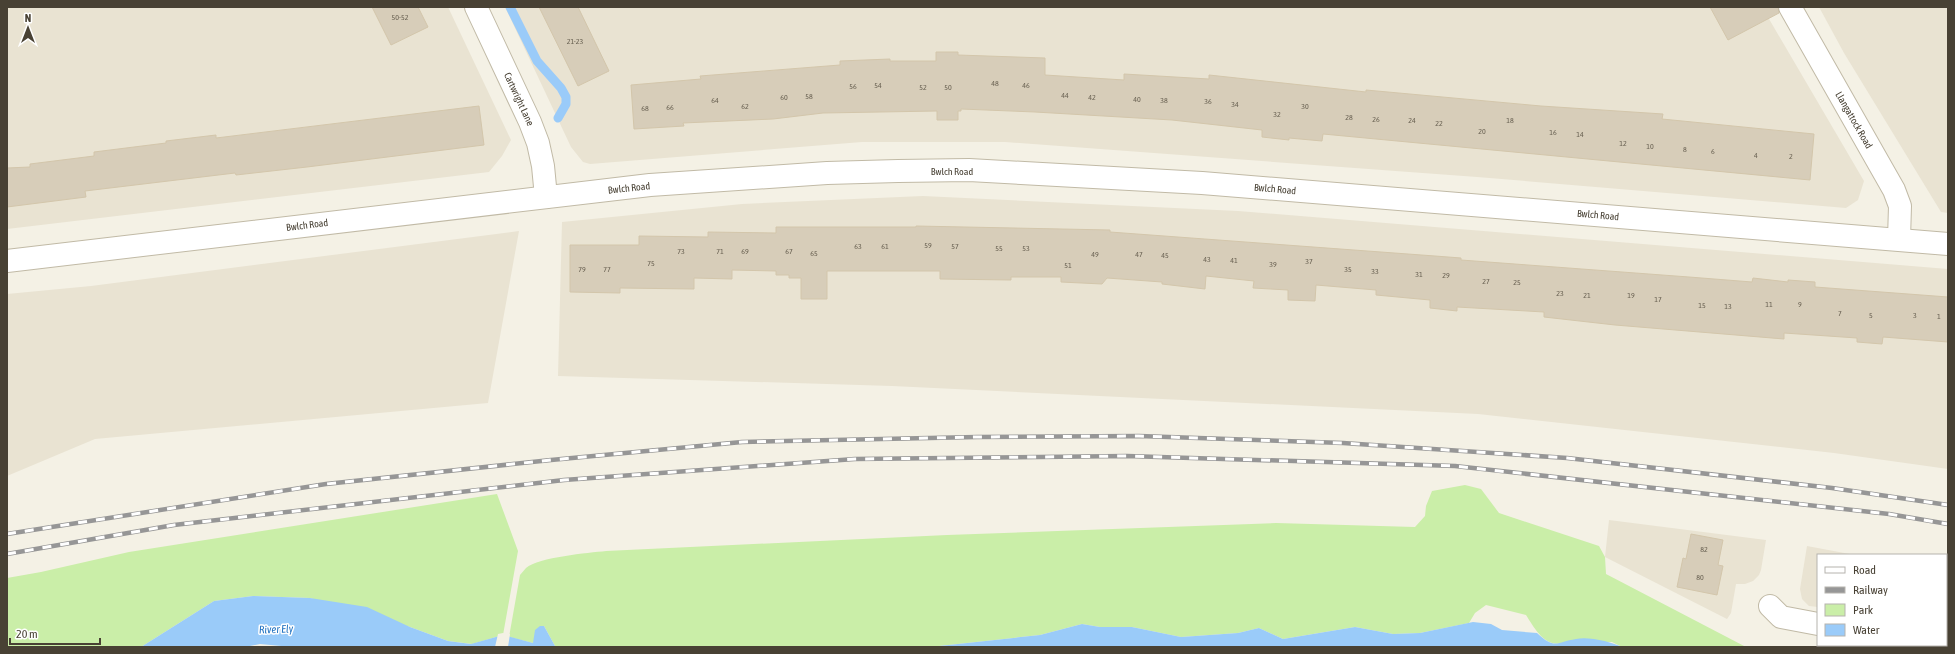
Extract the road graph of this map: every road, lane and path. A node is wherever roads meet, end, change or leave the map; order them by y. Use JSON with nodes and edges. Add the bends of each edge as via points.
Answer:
{"nodes":[{"id":1,"x":476,"y":7,"type":"edge"},
{"id":2,"x":1790,"y":7,"type":"edge"},
{"id":3,"x":546,"y":197,"type":"junction"},
{"id":4,"x":1900,"y":239,"type":"junction"},
{"id":5,"x":1948,"y":244,"type":"edge"},
{"id":6,"x":7,"y":261,"type":"edge"},
{"id":7,"x":1770,"y":606,"type":"dead end"},
{"id":8,"x":1817,"y":624,"type":"edge"}],
"edges":[{"from":1,"to":3,"type":"street","name":"Cartwright Lane","via":[[530,122],[543,166]]},
{"from":2,"to":4,"type":"street","name":"Llangattock Road","via":[[1894,190],[1900,206]]},
{"from":3,"to":4,"type":"street","name":"Bwlch Road","via":[[650,185],[827,173],[969,170],[1202,183]]},
{"from":3,"to":6,"type":"street","name":"Bwlch Road"},
{"from":4,"to":5,"type":"street","name":"Bwlch Road"},
{"from":7,"to":8,"type":"street","via":[[1781,617]]}]}
